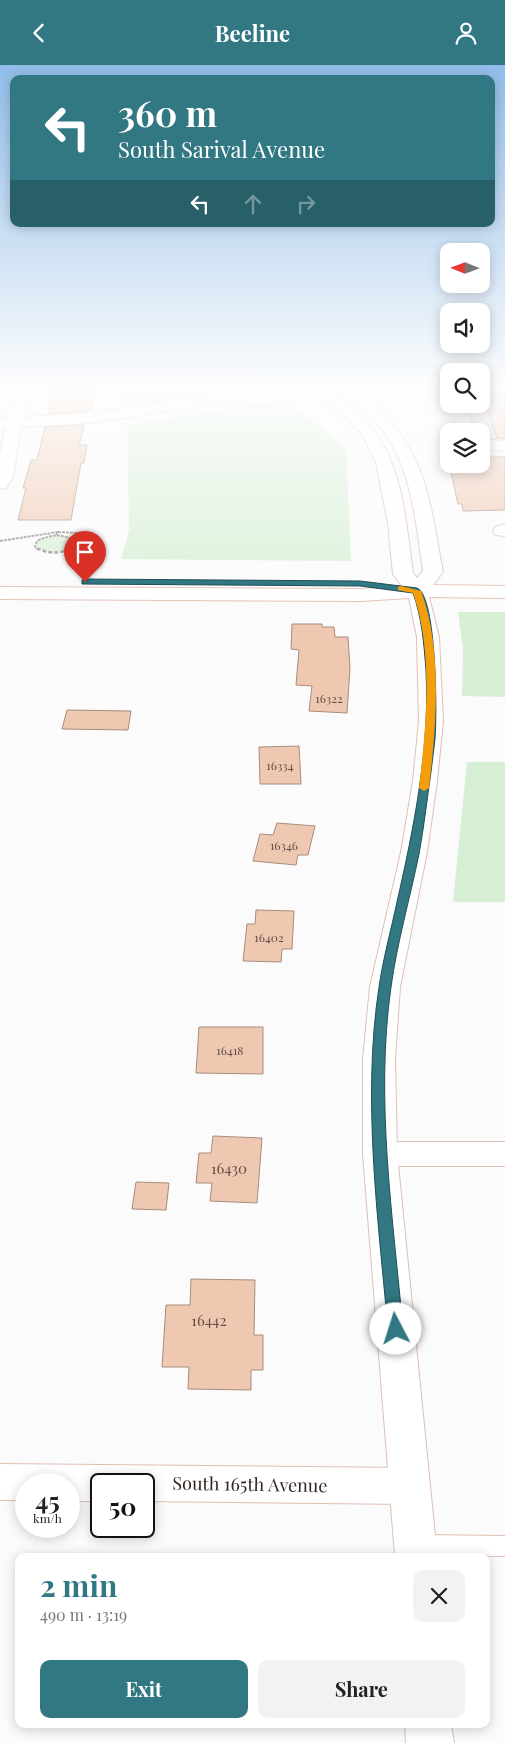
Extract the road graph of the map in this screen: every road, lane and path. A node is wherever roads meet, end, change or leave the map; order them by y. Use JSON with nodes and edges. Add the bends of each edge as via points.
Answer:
{"nodes":[{"id":1,"x":5,"y":462,"type":"edge"},
{"id":2,"x":385,"y":462,"type":"edge"},
{"id":3,"x":411,"y":462,"type":"edge"},
{"id":4,"x":0,"y":485,"type":"edge"},
{"id":5,"x":57,"y":533,"type":"junction"},
{"id":6,"x":79,"y":533,"type":"dead end"},
{"id":7,"x":0,"y":541,"type":"edge"},
{"id":8,"x":0,"y":581,"type":"edge"},
{"id":9,"x":417,"y":591,"type":"junction"},
{"id":10,"x":505,"y":592,"type":"edge"},
{"id":11,"x":0,"y":593,"type":"edge"},
{"id":12,"x":380,"y":1154,"type":"junction"},
{"id":13,"x":505,"y":1154,"type":"edge"},
{"id":14,"x":0,"y":1482,"type":"edge"},
{"id":15,"x":409,"y":1486,"type":"junction"},
{"id":16,"x":505,"y":1546,"type":"edge"},
{"id":17,"x":416,"y":1551,"type":"edge"},
{"id":18,"x":428,"y":1728,"type":"edge"},
{"id":19,"x":430,"y":1743,"type":"edge"}],
"edges":[{"from":1,"to":4,"type":"main road"},
{"from":2,"to":9,"type":"main road","via":[[403,574]]},
{"from":3,"to":9,"type":"main road","via":[[433,572]]},
{"from":5,"to":5,"type":"path","via":[[40,539],[35,547],[57,552],[70,550],[77,544],[72,537]]},
{"from":5,"to":6,"type":"path"},
{"from":5,"to":7,"type":"path"},
{"from":8,"to":9,"type":"main road","via":[[360,583]]},
{"from":9,"to":10,"type":"main road"},
{"from":9,"to":11,"type":"main road","via":[[362,595]]},
{"from":9,"to":12,"type":"main road","via":[[428,637],[432,721],[414,852],[385,987],[379,1059]]},
{"from":12,"to":13,"type":"main road"},
{"from":12,"to":15,"type":"main road"},
{"from":14,"to":15,"type":"main road","name":"South 165th Avenue"},
{"from":15,"to":17,"type":"main road"},
{"from":16,"to":17,"type":"lane"},
{"from":18,"to":19,"type":"main road"}]}
